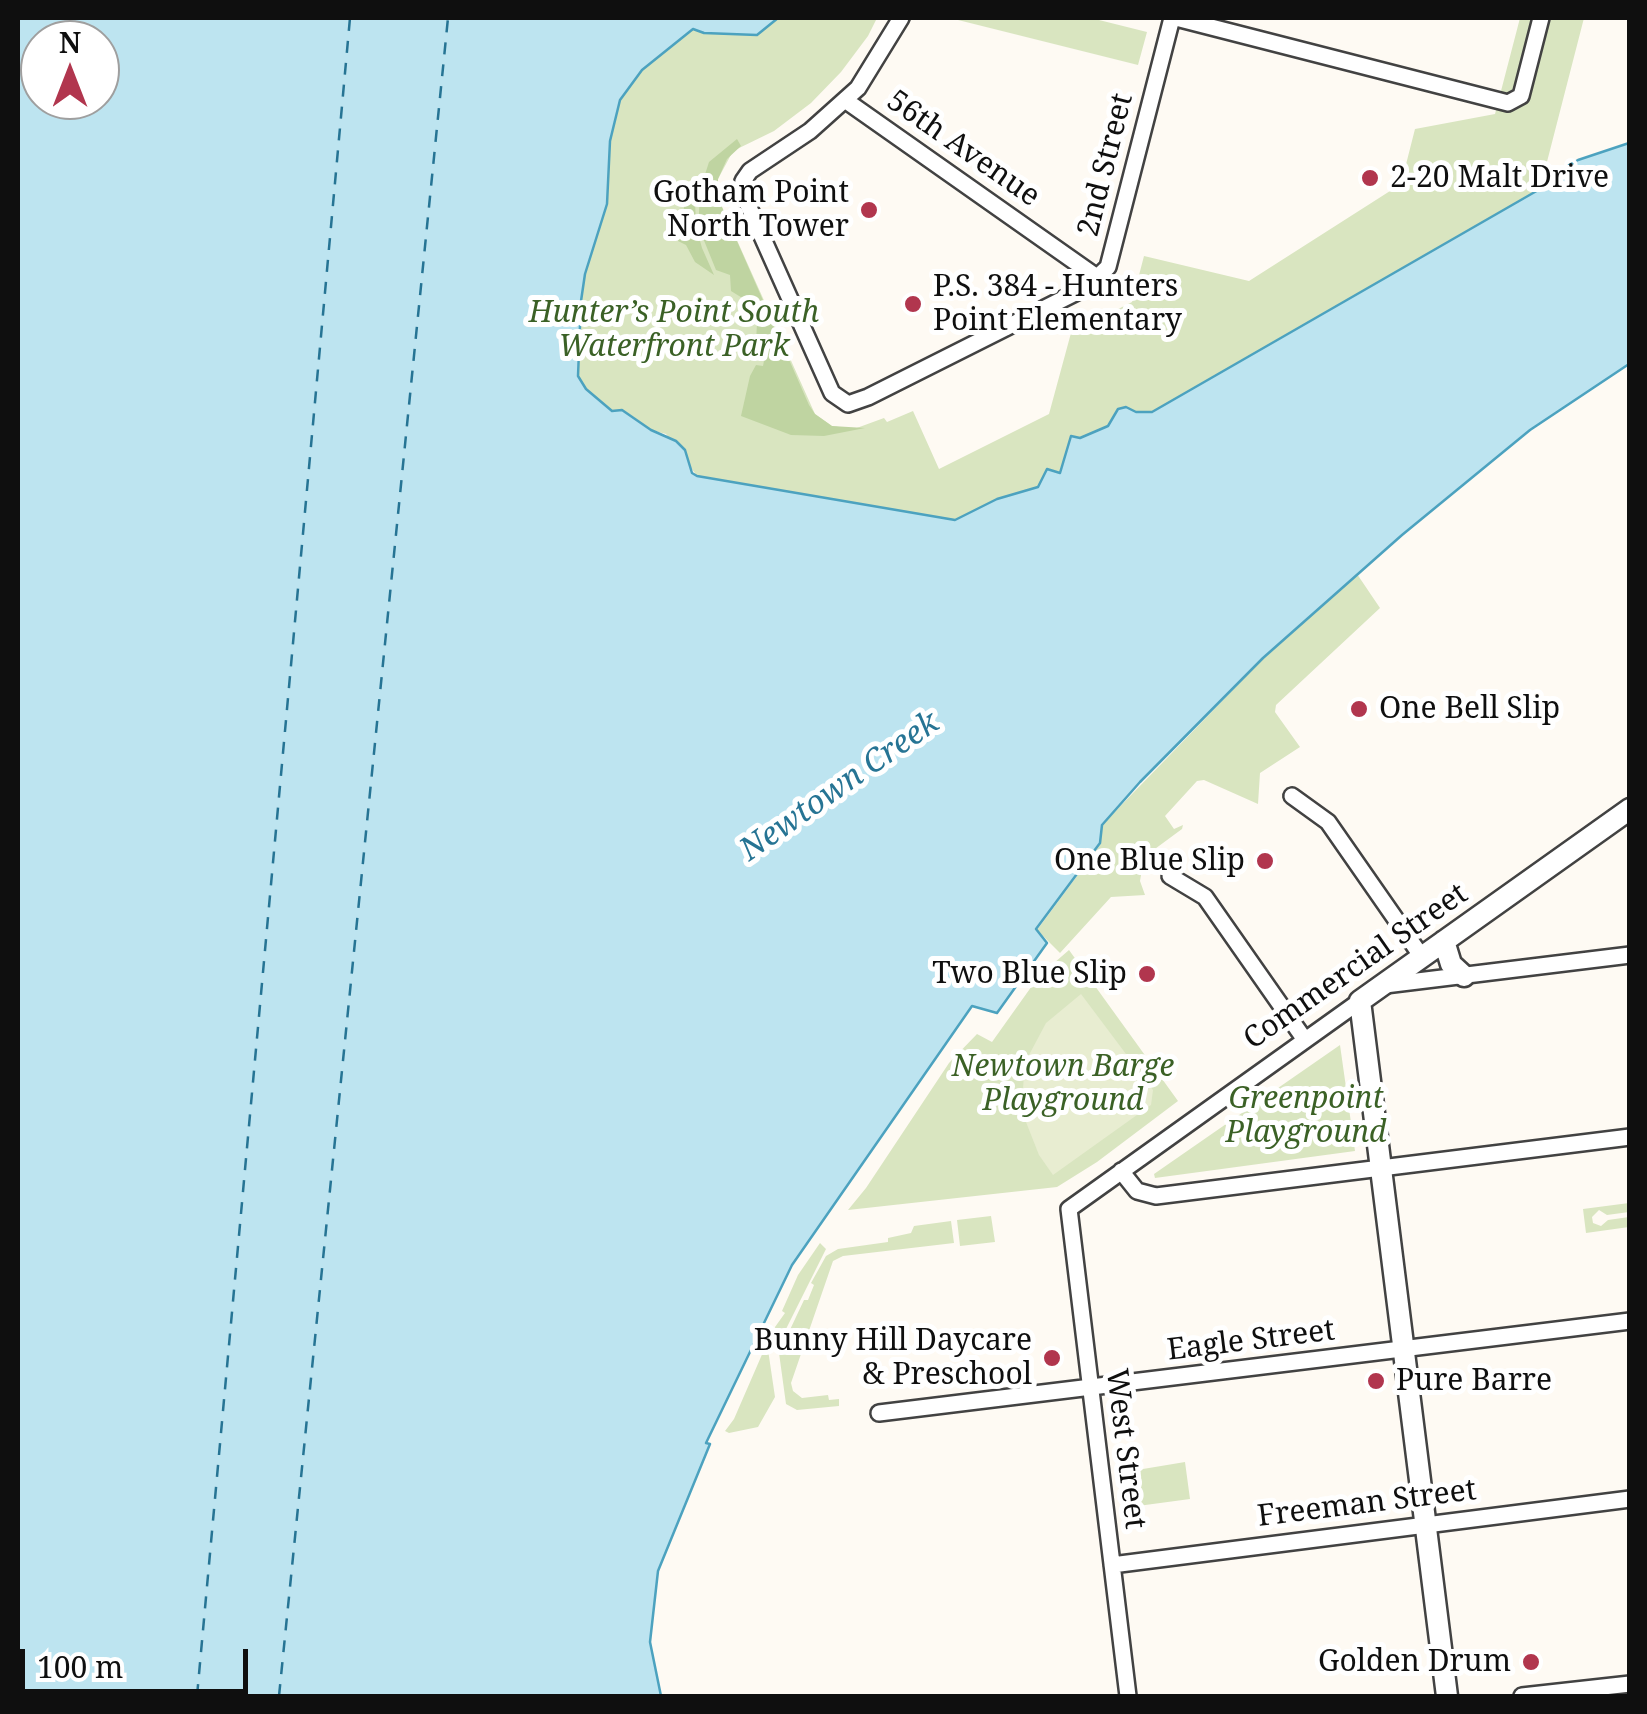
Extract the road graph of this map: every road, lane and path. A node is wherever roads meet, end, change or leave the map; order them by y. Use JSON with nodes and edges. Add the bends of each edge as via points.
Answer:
{"nodes":[{"id":1,"x":901,"y":18,"type":"edge"},
{"id":2,"x":1174,"y":18,"type":"edge"},
{"id":3,"x":1542,"y":18,"type":"edge"},
{"id":4,"x":845,"y":100,"type":"junction"},
{"id":5,"x":1098,"y":278,"type":"junction"},
{"id":6,"x":1292,"y":796,"type":"dead end"},
{"id":7,"x":1630,"y":809,"type":"edge"},
{"id":8,"x":1170,"y":876,"type":"dead end"},
{"id":9,"x":1444,"y":941,"type":"junction"},
{"id":10,"x":1630,"y":955,"type":"edge"},
{"id":11,"x":1422,"y":957,"type":"junction"},
{"id":12,"x":1464,"y":976,"type":"junction"},
{"id":13,"x":1382,"y":985,"type":"junction"},
{"id":14,"x":1360,"y":1001,"type":"junction"},
{"id":15,"x":1305,"y":1040,"type":"junction"},
{"id":16,"x":1630,"y":1137,"type":"edge"},
{"id":17,"x":1381,"y":1168,"type":"junction"},
{"id":18,"x":1121,"y":1171,"type":"junction"},
{"id":19,"x":1069,"y":1208,"type":"joint"},
{"id":20,"x":1630,"y":1320,"type":"edge"},
{"id":21,"x":1404,"y":1349,"type":"junction"},
{"id":22,"x":1089,"y":1388,"type":"junction"},
{"id":23,"x":879,"y":1413,"type":"dead end"},
{"id":24,"x":1630,"y":1498,"type":"edge"},
{"id":25,"x":1426,"y":1524,"type":"junction"},
{"id":26,"x":1112,"y":1565,"type":"junction"},
{"id":27,"x":1630,"y":1684,"type":"edge"},
{"id":28,"x":1128,"y":1696,"type":"edge"},
{"id":29,"x":1447,"y":1696,"type":"edge"},
{"id":30,"x":1522,"y":1696,"type":"edge"}],
"edges":[{"from":1,"to":4,"type":"street"},
{"from":2,"to":3,"type":"street","via":[[1508,104],[1521,96]]},
{"from":2,"to":5,"type":"street","name":"2nd Street","via":[[1109,264]]},
{"from":4,"to":5,"type":"street","name":"56th Avenue"},
{"from":4,"to":5,"type":"street","name":"2nd Street","via":[[743,181],[832,393],[842,402],[868,397]]},
{"from":6,"to":11,"type":"street","via":[[1328,822]]},
{"from":7,"to":9,"type":"street","name":"Commercial Street"},
{"from":8,"to":15,"type":"street","via":[[1205,897]]},
{"from":9,"to":11,"type":"street","name":"Commercial Street"},
{"from":9,"to":12,"type":"street"},
{"from":10,"to":12,"type":"street"},
{"from":11,"to":13,"type":"street","name":"Commercial Street"},
{"from":12,"to":13,"type":"street"},
{"from":13,"to":14,"type":"street","name":"Commercial Street"},
{"from":14,"to":15,"type":"street","name":"Commercial Street"},
{"from":14,"to":17,"type":"street"},
{"from":15,"to":18,"type":"street","name":"Commercial Street"},
{"from":16,"to":17,"type":"street"},
{"from":17,"to":18,"type":"street","via":[[1156,1196],[1137,1191]]},
{"from":17,"to":21,"type":"street"},
{"from":18,"to":19,"type":"street","name":"Commercial Street"},
{"from":19,"to":22,"type":"street","name":"West Street"},
{"from":20,"to":21,"type":"street","name":"Eagle Street"},
{"from":21,"to":22,"type":"street","name":"Eagle Street"},
{"from":21,"to":25,"type":"street"},
{"from":22,"to":23,"type":"street","name":"Eagle Street"},
{"from":22,"to":26,"type":"street","name":"West Street"},
{"from":24,"to":25,"type":"street","name":"Freeman Street"},
{"from":25,"to":26,"type":"street","name":"Freeman Street"},
{"from":25,"to":29,"type":"street"},
{"from":26,"to":28,"type":"street","name":"West Street"},
{"from":27,"to":30,"type":"street"}]}
